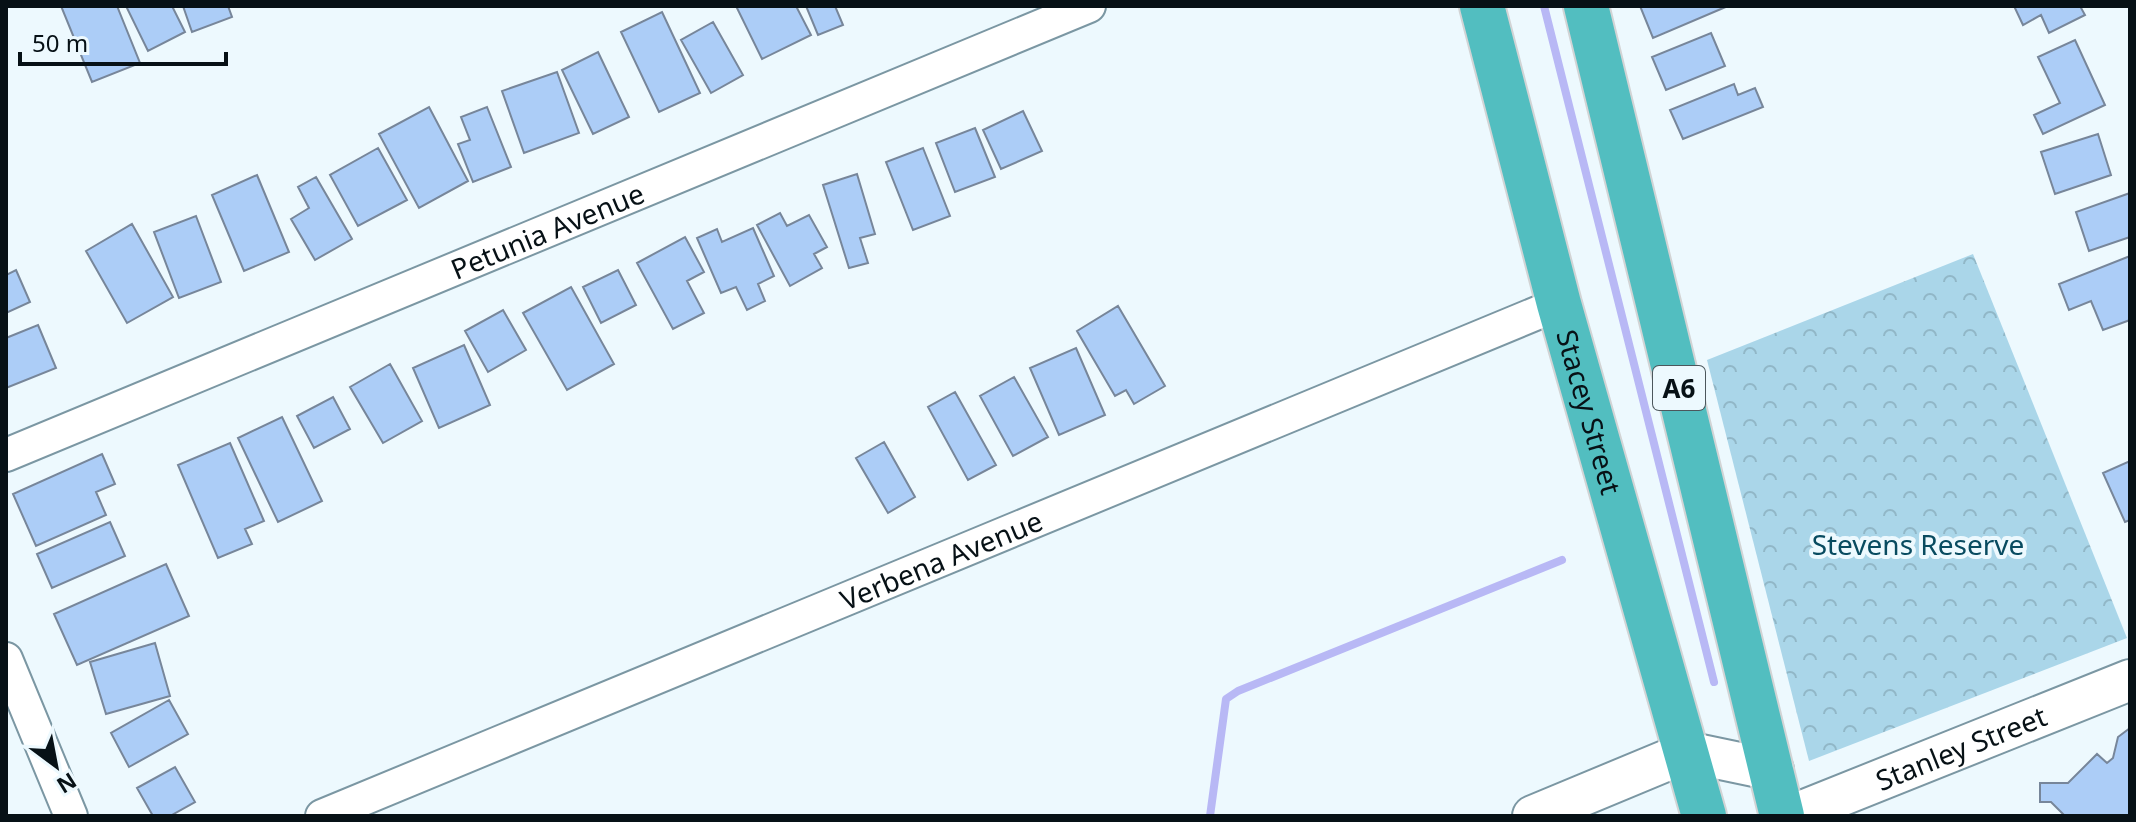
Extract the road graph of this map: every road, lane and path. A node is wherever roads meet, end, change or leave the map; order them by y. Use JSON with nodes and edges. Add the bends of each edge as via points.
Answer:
{"nodes":[{"id":1,"x":1089,"y":6,"type":"edge"},
{"id":2,"x":1482,"y":6,"type":"edge"},
{"id":3,"x":1586,"y":6,"type":"edge"},
{"id":4,"x":1559,"y":304,"type":"junction"},
{"id":5,"x":6,"y":455,"type":"edge"},
{"id":6,"x":6,"y":659,"type":"edge"},
{"id":7,"x":2130,"y":680,"type":"edge"},
{"id":8,"x":1687,"y":752,"type":"junction"},
{"id":9,"x":1773,"y":770,"type":"junction"},
{"id":10,"x":71,"y":816,"type":"edge"},
{"id":11,"x":322,"y":816,"type":"edge"},
{"id":12,"x":1533,"y":816,"type":"edge"},
{"id":13,"x":1704,"y":816,"type":"edge"},
{"id":14,"x":1782,"y":816,"type":"edge"},
{"id":15,"x":1790,"y":816,"type":"edge"}],
"edges":[{"from":1,"to":5,"type":"street","name":"Petunia Avenue"},
{"from":2,"to":4,"type":"highway","name":"Stacey Street"},
{"from":3,"to":9,"type":"highway","number":"A6"},
{"from":4,"to":8,"type":"highway","name":"Stacey Street"},
{"from":4,"to":11,"type":"street","name":"Verbena Avenue"},
{"from":6,"to":10,"type":"street"},
{"from":7,"to":15,"type":"street","name":"Stanley Street"},
{"from":8,"to":9,"type":"street"},
{"from":8,"to":12,"type":"street"},
{"from":8,"to":13,"type":"highway","name":"Stacey Street"},
{"from":9,"to":14,"type":"highway","number":"A6"}]}
